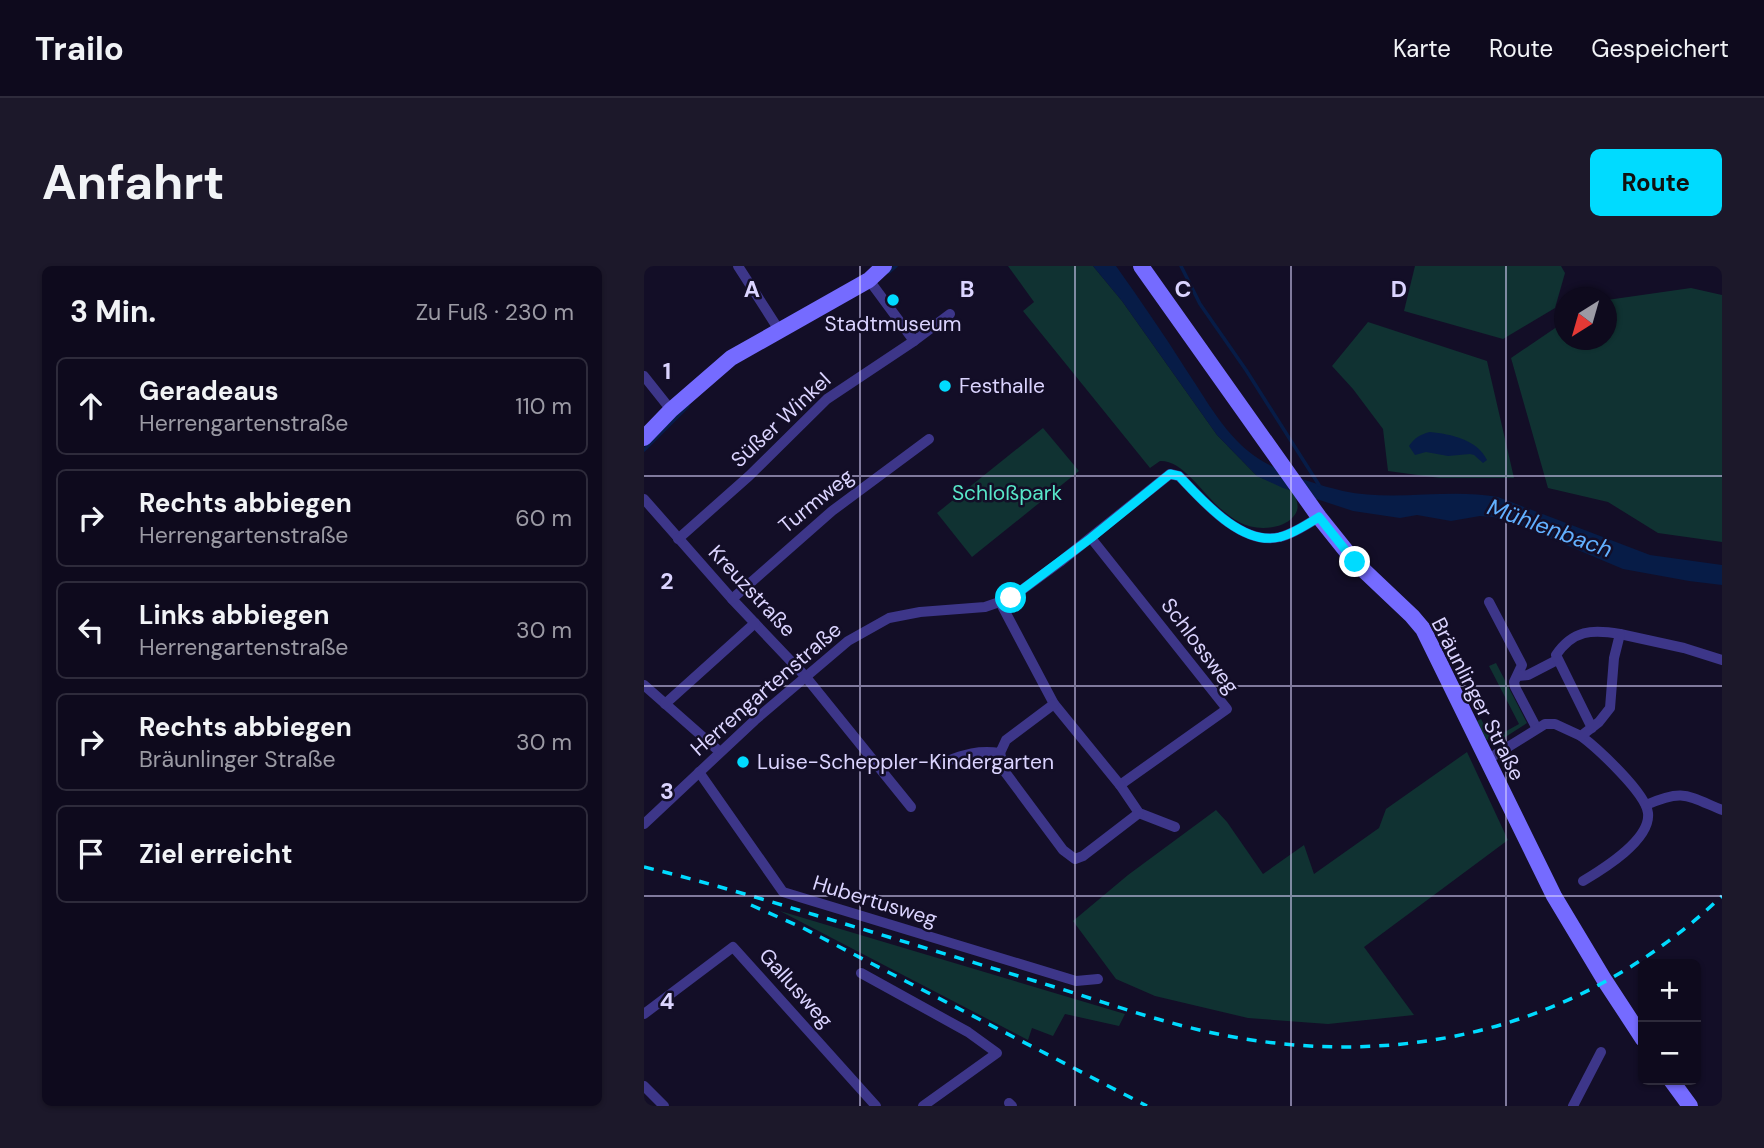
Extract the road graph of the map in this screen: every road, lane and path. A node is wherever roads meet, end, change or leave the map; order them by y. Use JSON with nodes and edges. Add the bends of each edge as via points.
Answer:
{"nodes":[{"id":1,"x":738,"y":266,"type":"edge"},
{"id":2,"x":884,"y":266,"type":"edge"},
{"id":3,"x":1141,"y":266,"type":"edge"},
{"id":4,"x":869,"y":280,"type":"junction"},
{"id":5,"x":950,"y":314,"type":"dead end"},
{"id":6,"x":779,"y":330,"type":"junction"},
{"id":7,"x":914,"y":341,"type":"junction"},
{"id":8,"x":644,"y":376,"type":"edge"},
{"id":9,"x":671,"y":410,"type":"junction"},
{"id":10,"x":644,"y":438,"type":"edge"},
{"id":11,"x":929,"y":439,"type":"dead end"},
{"id":12,"x":644,"y":499,"type":"edge"},
{"id":13,"x":1319,"y":517,"type":"junction"},
{"id":14,"x":1091,"y":538,"type":"junction"},
{"id":15,"x":678,"y":539,"type":"junction"},
{"id":16,"x":732,"y":599,"type":"junction"},
{"id":17,"x":1000,"y":602,"type":"junction"},
{"id":18,"x":1489,"y":602,"type":"dead end"},
{"id":19,"x":755,"y":624,"type":"junction"},
{"id":20,"x":1620,"y":634,"type":"junction"},
{"id":21,"x":1557,"y":660,"type":"junction"},
{"id":22,"x":1722,"y":660,"type":"edge"},
{"id":23,"x":805,"y":676,"type":"junction"},
{"id":24,"x":1518,"y":676,"type":"junction"},
{"id":25,"x":644,"y":685,"type":"edge"},
{"id":26,"x":665,"y":704,"type":"junction"},
{"id":27,"x":1054,"y":704,"type":"junction"},
{"id":28,"x":1536,"y":727,"type":"junction"},
{"id":29,"x":1592,"y":728,"type":"junction"},
{"id":30,"x":1581,"y":736,"type":"junction"},
{"id":31,"x":720,"y":752,"type":"junction"},
{"id":32,"x":1000,"y":754,"type":"junction"},
{"id":33,"x":1487,"y":760,"type":"junction"},
{"id":34,"x":945,"y":762,"type":"dead end"},
{"id":35,"x":699,"y":772,"type":"junction"},
{"id":36,"x":1120,"y":785,"type":"junction"},
{"id":37,"x":1646,"y":806,"type":"junction"},
{"id":38,"x":911,"y":807,"type":"dead end"},
{"id":39,"x":1722,"y":810,"type":"edge"},
{"id":40,"x":1139,"y":813,"type":"junction"},
{"id":41,"x":644,"y":824,"type":"edge"},
{"id":42,"x":1175,"y":827,"type":"dead end"},
{"id":43,"x":1583,"y":881,"type":"dead end"},
{"id":44,"x":861,"y":973,"type":"dead end"},
{"id":45,"x":1098,"y":979,"type":"dead end"},
{"id":46,"x":644,"y":1014,"type":"edge"},
{"id":47,"x":1638,"y":1031,"type":"edge"},
{"id":48,"x":1601,"y":1052,"type":"dead end"},
{"id":49,"x":1675,"y":1085,"type":"edge"},
{"id":50,"x":644,"y":1086,"type":"edge"},
{"id":51,"x":664,"y":1106,"type":"edge"},
{"id":52,"x":876,"y":1106,"type":"edge"},
{"id":53,"x":922,"y":1106,"type":"edge"},
{"id":54,"x":1573,"y":1106,"type":"edge"},
{"id":55,"x":1690,"y":1106,"type":"edge"}],
"edges":[{"from":1,"to":6,"type":"street"},
{"from":2,"to":4,"type":"main road"},
{"from":3,"to":13,"type":"main road","name":"Bräunlinger Straße"},
{"from":4,"to":6,"type":"main road"},
{"from":4,"to":7,"type":"street"},
{"from":5,"to":7,"type":"street","name":"Süßer Winkel"},
{"from":6,"to":9,"type":"main road","via":[[731,358]]},
{"from":7,"to":15,"type":"street","name":"Süßer Winkel","via":[[827,399]]},
{"from":8,"to":9,"type":"street"},
{"from":9,"to":10,"type":"main road"},
{"from":11,"to":16,"type":"street","name":"Turmweg","via":[[832,511]]},
{"from":12,"to":15,"type":"street","name":"Kreuzstraße"},
{"from":13,"to":14,"type":"street","name":"Herrengartenstraße","via":[[1279,537],[1263,538],[1220,517],[1179,476],[1170,474]]},
{"from":13,"to":33,"type":"main road","name":"Bräunlinger Straße","via":[[1355,562],[1423,629]]},
{"from":14,"to":17,"type":"street","name":"Herrengartenstraße","via":[[1022,591]]},
{"from":14,"to":36,"type":"street","name":"Schlossweg","via":[[1227,709]]},
{"from":15,"to":16,"type":"street","name":"Kreuzstraße"},
{"from":16,"to":19,"type":"street","name":"Kreuzstraße"},
{"from":17,"to":23,"type":"street","name":"Herrengartenstraße","via":[[890,618],[848,641]]},
{"from":17,"to":27,"type":"street"},
{"from":18,"to":24,"type":"street","via":[[1522,665]]},
{"from":19,"to":23,"type":"street","name":"Kreuzstraße"},
{"from":19,"to":26,"type":"street"},
{"from":20,"to":21,"type":"street","via":[[1597,630],[1581,634],[1560,650]]},
{"from":20,"to":22,"type":"street"},
{"from":20,"to":29,"type":"street","via":[[1610,708]]},
{"from":21,"to":24,"type":"street"},
{"from":21,"to":29,"type":"street"},
{"from":23,"to":31,"type":"street","name":"Herrengartenstraße"},
{"from":23,"to":38,"type":"street","name":"Kreuzstraße"},
{"from":24,"to":28,"type":"street","via":[[1515,687]]},
{"from":25,"to":26,"type":"street"},
{"from":26,"to":31,"type":"street"},
{"from":27,"to":32,"type":"street","via":[[1006,740]]},
{"from":27,"to":36,"type":"street"},
{"from":28,"to":30,"type":"street","via":[[1555,724]]},
{"from":28,"to":33,"type":"street"},
{"from":29,"to":30,"type":"street"},
{"from":30,"to":37,"type":"street","via":[[1608,759]]},
{"from":31,"to":35,"type":"street","name":"Herrengartenstraße"},
{"from":32,"to":34,"type":"street","via":[[983,751]]},
{"from":32,"to":40,"type":"street","via":[[1005,772],[1063,850],[1075,859]]},
{"from":33,"to":47,"type":"main road","name":"Bräunlinger Straße","via":[[1554,896]]},
{"from":35,"to":41,"type":"street","name":"Herrengartenstraße"},
{"from":35,"to":45,"type":"street","name":"Hubertusweg","via":[[783,892],[1076,981]]},
{"from":36,"to":40,"type":"street"},
{"from":37,"to":39,"type":"street","via":[[1681,793]]},
{"from":37,"to":43,"type":"street","via":[[1647,823],[1631,847]]},
{"from":40,"to":42,"type":"street"},
{"from":44,"to":53,"type":"street","via":[[997,1053]]},
{"from":46,"to":52,"type":"street","name":"Gallusweg","via":[[733,947]]},
{"from":48,"to":54,"type":"street"},
{"from":49,"to":55,"type":"main road"},
{"from":50,"to":51,"type":"street"}]}
